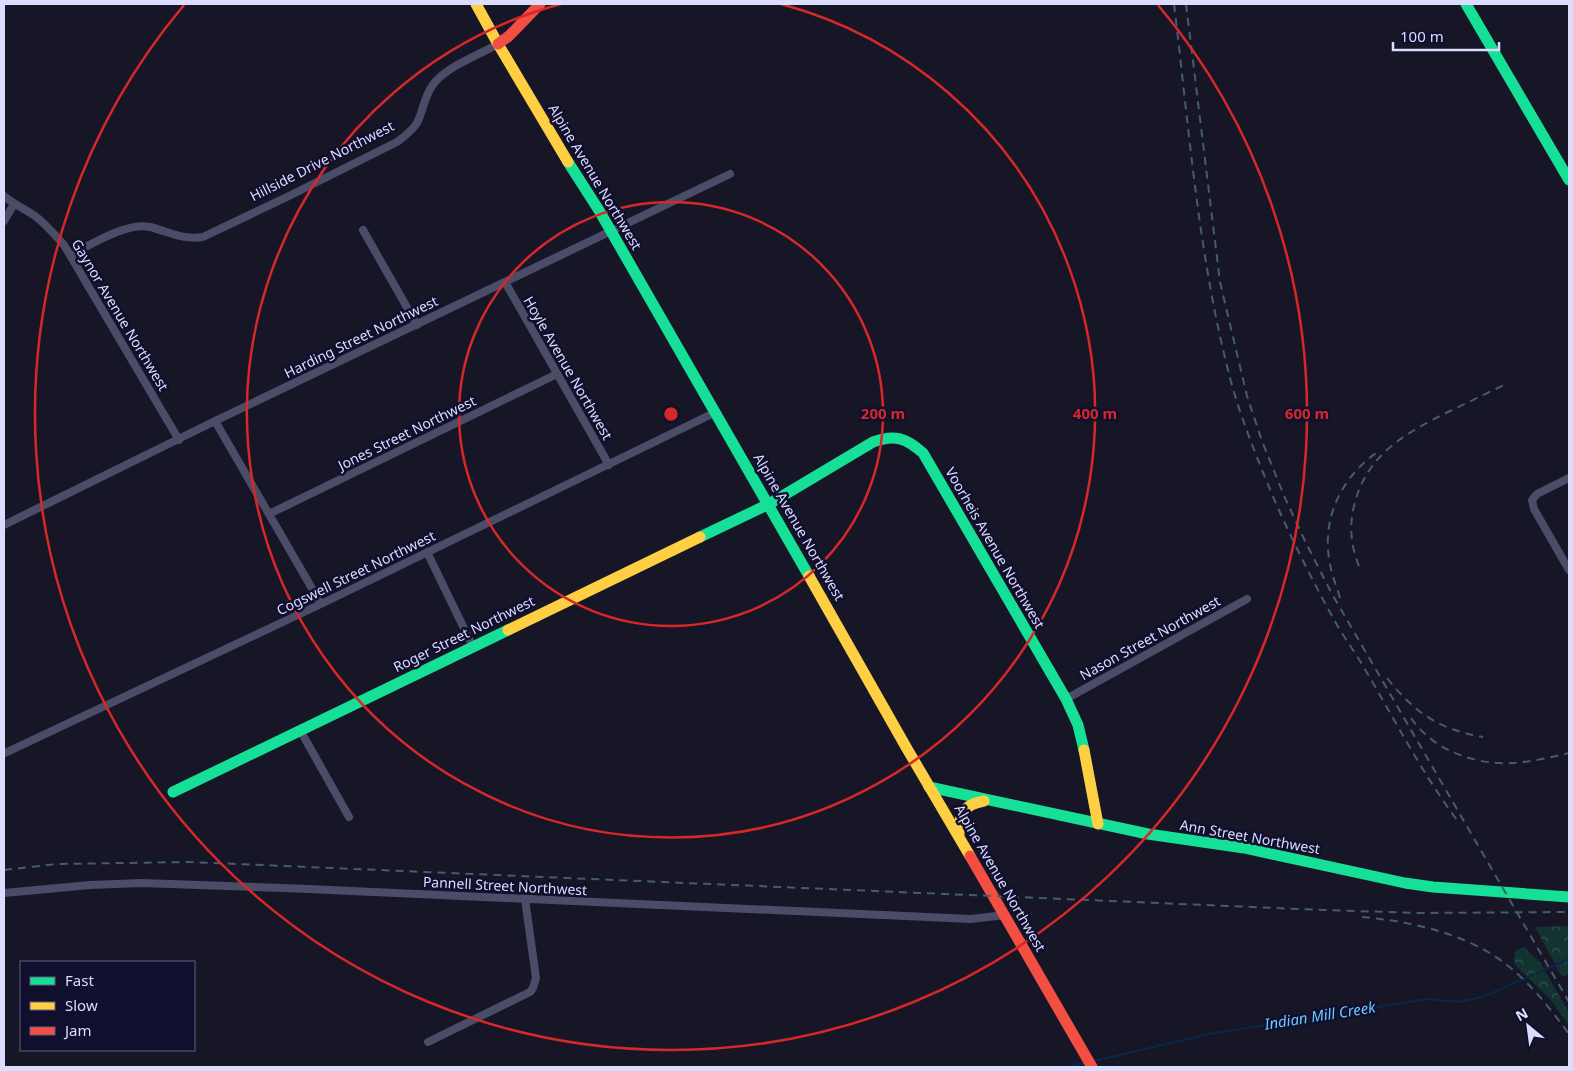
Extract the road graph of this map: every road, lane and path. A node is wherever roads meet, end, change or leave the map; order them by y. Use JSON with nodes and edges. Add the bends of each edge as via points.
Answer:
{"nodes":[{"id":1,"x":476,"y":4,"type":"edge"},
{"id":2,"x":540,"y":4,"type":"edge"},
{"id":3,"x":1466,"y":4,"type":"edge"},
{"id":4,"x":498,"y":44,"type":"junction"},
{"id":5,"x":730,"y":174,"type":"dead end"},
{"id":6,"x":1569,"y":180,"type":"edge"},
{"id":7,"x":4,"y":196,"type":"edge"},
{"id":8,"x":14,"y":204,"type":"junction"},
{"id":9,"x":4,"y":221,"type":"edge"},
{"id":10,"x":363,"y":230,"type":"dead end"},
{"id":11,"x":611,"y":232,"type":"junction"},
{"id":12,"x":70,"y":255,"type":"junction"},
{"id":13,"x":504,"y":282,"type":"junction"},
{"id":14,"x":416,"y":325,"type":"junction"},
{"id":15,"x":557,"y":374,"type":"junction"},
{"id":16,"x":716,"y":412,"type":"junction"},
{"id":17,"x":215,"y":421,"type":"junction"},
{"id":18,"x":179,"y":440,"type":"junction"},
{"id":19,"x":609,"y":465,"type":"junction"},
{"id":20,"x":1569,"y":478,"type":"edge"},
{"id":21,"x":769,"y":504,"type":"junction"},
{"id":22,"x":269,"y":514,"type":"junction"},
{"id":23,"x":4,"y":525,"type":"edge"},
{"id":24,"x":428,"y":552,"type":"junction"},
{"id":25,"x":1569,"y":570,"type":"edge"},
{"id":26,"x":1247,"y":598,"type":"dead end"},
{"id":27,"x":321,"y":604,"type":"junction"},
{"id":28,"x":473,"y":647,"type":"junction"},
{"id":29,"x":1066,"y":699,"type":"junction"},
{"id":30,"x":300,"y":730,"type":"junction"},
{"id":31,"x":4,"y":753,"type":"edge"},
{"id":32,"x":929,"y":787,"type":"junction"},
{"id":33,"x":173,"y":792,"type":"dead end"},
{"id":34,"x":991,"y":800,"type":"junction"},
{"id":35,"x":349,"y":817,"type":"dead end"},
{"id":36,"x":1098,"y":824,"type":"junction"},
{"id":37,"x":959,"y":836,"type":"junction"},
{"id":38,"x":4,"y":893,"type":"edge"},
{"id":39,"x":1569,"y":897,"type":"edge"},
{"id":40,"x":525,"y":899,"type":"junction"},
{"id":41,"x":1005,"y":915,"type":"junction"},
{"id":42,"x":428,"y":1042,"type":"dead end"},
{"id":43,"x":1092,"y":1067,"type":"edge"}],
"edges":[{"from":1,"to":4,"type":"main road","name":"Alpine Avenue Northwest"},
{"from":2,"to":4,"type":"main road","name":"Hillside Drive Northwest"},
{"from":3,"to":6,"type":"main road"},
{"from":4,"to":11,"type":"main road","name":"Alpine Avenue Northwest"},
{"from":4,"to":12,"type":"street","name":"Hillside Drive Northwest","via":[[439,78],[426,96],[418,122],[397,142],[289,196],[203,237],[180,237],[140,226],[118,232]]},
{"from":5,"to":11,"type":"street","name":"Harding Street Northwest"},
{"from":7,"to":8,"type":"street","name":"Gaynor Avenue Northwest"},
{"from":8,"to":9,"type":"street"},
{"from":8,"to":12,"type":"street","name":"Gaynor Avenue Northwest","via":[[50,229]]},
{"from":10,"to":14,"type":"street"},
{"from":11,"to":13,"type":"street","name":"Harding Street Northwest"},
{"from":11,"to":16,"type":"main road","name":"Alpine Avenue Northwest"},
{"from":12,"to":18,"type":"street","name":"Gaynor Avenue Northwest"},
{"from":13,"to":14,"type":"street","name":"Harding Street Northwest"},
{"from":13,"to":15,"type":"street","name":"Hoyle Avenue Northwest"},
{"from":14,"to":17,"type":"street","name":"Harding Street Northwest"},
{"from":15,"to":19,"type":"street","name":"Hoyle Avenue Northwest"},
{"from":15,"to":22,"type":"street","name":"Jones Street Northwest"},
{"from":16,"to":19,"type":"street","name":"Cogswell Street Northwest"},
{"from":16,"to":21,"type":"main road","name":"Alpine Avenue Northwest"},
{"from":17,"to":18,"type":"street","name":"Harding Street Northwest"},
{"from":17,"to":22,"type":"street"},
{"from":18,"to":23,"type":"street","name":"Harding Street Northwest"},
{"from":19,"to":24,"type":"street","name":"Cogswell Street Northwest"},
{"from":20,"to":25,"type":"street","via":[[1534,496],[1532,504]]},
{"from":21,"to":28,"type":"main road","name":"Roger Street Northwest"},
{"from":21,"to":29,"type":"main road","name":"Voorheis Avenue Northwest","via":[[886,436],[912,443],[923,453]]},
{"from":21,"to":32,"type":"main road","name":"Alpine Avenue Northwest"},
{"from":22,"to":27,"type":"street"},
{"from":24,"to":27,"type":"street","name":"Cogswell Street Northwest"},
{"from":24,"to":28,"type":"street"},
{"from":26,"to":29,"type":"street","name":"Nason Street Northwest"},
{"from":27,"to":31,"type":"street","name":"Cogswell Street Northwest"},
{"from":28,"to":30,"type":"main road","name":"Roger Street Northwest"},
{"from":29,"to":36,"type":"main road","name":"Voorheis Avenue Northwest","via":[[1083,742]]},
{"from":30,"to":33,"type":"main road","name":"Roger Street Northwest"},
{"from":30,"to":35,"type":"street"},
{"from":32,"to":34,"type":"main road","name":"Ann Street Northwest"},
{"from":32,"to":37,"type":"main road","name":"Alpine Avenue Northwest"},
{"from":34,"to":36,"type":"main road","name":"Ann Street Northwest"},
{"from":34,"to":37,"type":"main road","via":[[965,808],[960,819]]},
{"from":36,"to":39,"type":"main road","name":"Ann Street Northwest","via":[[1244,848],[1423,886]]},
{"from":37,"to":41,"type":"main road","name":"Alpine Avenue Northwest"},
{"from":38,"to":40,"type":"street","name":"Pannell Street Northwest","via":[[142,883]]},
{"from":40,"to":41,"type":"street","name":"Pannell Street Northwest","via":[[971,919]]},
{"from":40,"to":42,"type":"street","via":[[536,978],[534,988]]},
{"from":41,"to":43,"type":"main road","name":"Alpine Avenue Northwest"}]}
